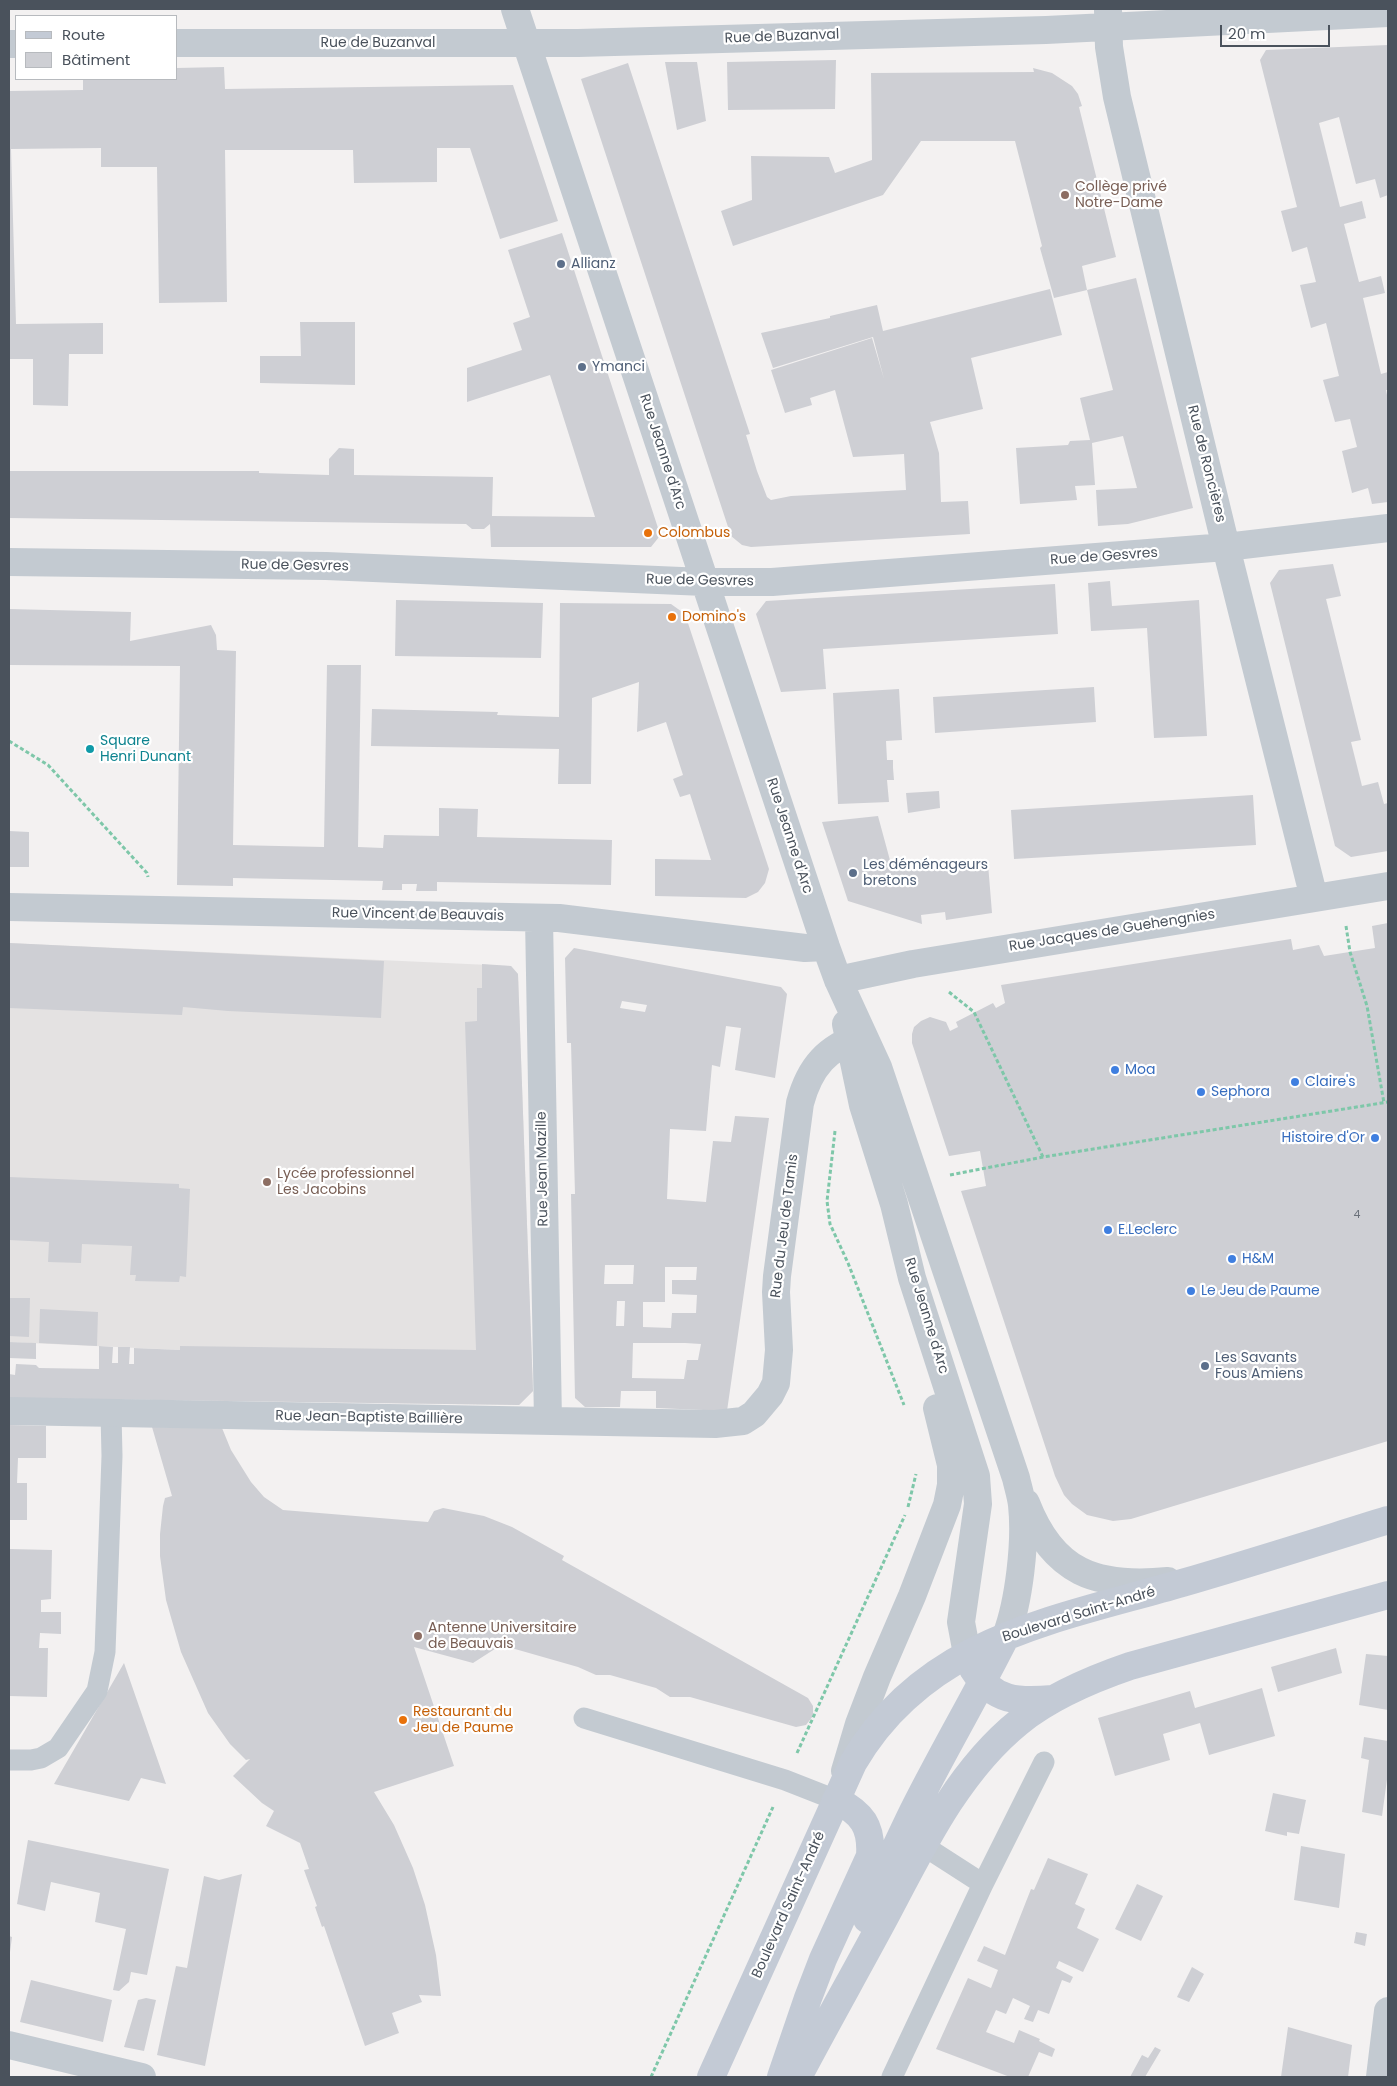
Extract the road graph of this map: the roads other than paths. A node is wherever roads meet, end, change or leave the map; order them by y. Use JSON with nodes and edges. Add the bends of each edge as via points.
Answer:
{"nodes":[{"id":1,"x":515,"y":9,"type":"edge"},
{"id":2,"x":1388,"y":13,"type":"edge"},
{"id":3,"x":1108,"y":18,"type":"edge"},
{"id":4,"x":178,"y":43,"type":"edge"},
{"id":5,"x":527,"y":43,"type":"junction"},
{"id":6,"x":1388,"y":528,"type":"edge"},
{"id":7,"x":1226,"y":547,"type":"junction"},
{"id":8,"x":9,"y":562,"type":"edge"},
{"id":9,"x":705,"y":582,"type":"junction"},
{"id":10,"x":1388,"y":886,"type":"edge"},
{"id":11,"x":1314,"y":898,"type":"junction"},
{"id":12,"x":9,"y":907,"type":"edge"},
{"id":13,"x":539,"y":918,"type":"junction"},
{"id":14,"x":826,"y":947,"type":"junction"},
{"id":15,"x":838,"y":980,"type":"junction"},
{"id":16,"x":856,"y":1037,"type":"junction"},
{"id":17,"x":919,"y":1300,"type":"junction"},
{"id":18,"x":9,"y":1411,"type":"edge"},
{"id":19,"x":111,"y":1413,"type":"junction"},
{"id":20,"x":548,"y":1421,"type":"junction"},
{"id":21,"x":730,"y":1424,"type":"joint"},
{"id":22,"x":1016,"y":1478,"type":"junction"},
{"id":23,"x":1388,"y":1520,"type":"edge"},
{"id":24,"x":1211,"y":1575,"type":"junction"},
{"id":25,"x":1388,"y":1595,"type":"edge"},
{"id":26,"x":1006,"y":1636,"type":"junction"},
{"id":27,"x":966,"y":1654,"type":"junction"},
{"id":28,"x":982,"y":1684,"type":"junction"},
{"id":29,"x":1055,"y":1699,"type":"junction"},
{"id":30,"x":584,"y":1718,"type":"dead end"},
{"id":31,"x":9,"y":1760,"type":"edge"},
{"id":32,"x":1044,"y":1762,"type":"dead end"},
{"id":33,"x":836,"y":1800,"type":"junction"},
{"id":34,"x":924,"y":1846,"type":"junction"},
{"id":35,"x":983,"y":1884,"type":"junction"},
{"id":36,"x":839,"y":1998,"type":"junction"},
{"id":37,"x":1388,"y":2011,"type":"edge"},
{"id":38,"x":9,"y":2045,"type":"edge"},
{"id":39,"x":142,"y":2077,"type":"edge"},
{"id":40,"x":711,"y":2077,"type":"edge"},
{"id":41,"x":781,"y":2077,"type":"edge"},
{"id":42,"x":798,"y":2077,"type":"edge"},
{"id":43,"x":892,"y":2077,"type":"edge"},
{"id":44,"x":1380,"y":2077,"type":"edge"}],
"edges":[{"from":1,"to":5,"type":"street","name":"Rue Jeanne d'Arc"},
{"from":2,"to":3,"type":"street","name":"Rue de Buzanval"},
{"from":3,"to":5,"type":"street","name":"Rue de Buzanval"},
{"from":3,"to":7,"type":"street","name":"Rue de Roncières","via":[[1117,97]]},
{"from":4,"to":5,"type":"street","name":"Rue de Buzanval"},
{"from":5,"to":9,"type":"street","name":"Rue Jeanne d'Arc"},
{"from":6,"to":7,"type":"street","name":"Rue de Gesvres"},
{"from":7,"to":9,"type":"street","name":"Rue de Gesvres","via":[[795,581]]},
{"from":7,"to":11,"type":"street","name":"Rue de Roncières"},
{"from":8,"to":9,"type":"street","name":"Rue de Gesvres","via":[[326,566]]},
{"from":9,"to":14,"type":"street","name":"Rue Jeanne d'Arc"},
{"from":10,"to":11,"type":"street","name":"Rue Jacques de Guehengnies"},
{"from":11,"to":15,"type":"street","name":"Rue Jacques de Guehengnies","via":[[913,964]]},
{"from":12,"to":13,"type":"street","name":"Rue Vincent de Beauvais"},
{"from":13,"to":14,"type":"street","name":"Rue Vincent de Beauvais","via":[[581,920],[805,948]]},
{"from":13,"to":20,"type":"street","name":"Rue Jean Mazille"},
{"from":14,"to":15,"type":"street","name":"Rue Jeanne d'Arc"},
{"from":15,"to":16,"type":"street","name":"Rue Jeanne d'Arc"},
{"from":16,"to":17,"type":"street","name":"Rue Jeanne d'Arc","via":[[863,1105]]},
{"from":16,"to":21,"type":"street","name":"Rue du Jeu de Tamis","via":[[831,1050],[811,1072],[805,1086],[777,1276],[779,1350],[776,1383],[754,1414]]},
{"from":16,"to":22,"type":"street","name":"Rue Jeanne d'Arc","via":[[885,1089]]},
{"from":17,"to":27,"type":"street","name":"Rue Jeanne d'Arc","via":[[972,1462],[978,1490],[962,1614]]},
{"from":17,"to":33,"type":"street","via":[[932,1382],[951,1465],[951,1485],[939,1529],[859,1724]]},
{"from":18,"to":19,"type":"street","name":"Rue Jean-Baptiste Baillière"},
{"from":19,"to":20,"type":"street","name":"Rue Jean-Baptiste Baillière"},
{"from":19,"to":31,"type":"lane","via":[[105,1652],[97,1691],[58,1748],[41,1758]]},
{"from":20,"to":21,"type":"street","name":"Rue Jean-Baptiste Baillière"},
{"from":22,"to":24,"type":"street","via":[[1029,1512],[1046,1541],[1061,1559],[1085,1574],[1132,1583]]},
{"from":22,"to":26,"type":"street","name":"Rue Jeanne d'Arc","via":[[1022,1502],[1022,1540],[1016,1601]]},
{"from":23,"to":24,"type":"main road","name":"Boulevard Saint-André"},
{"from":24,"to":26,"type":"main road","name":"Boulevard Saint-André"},
{"from":25,"to":29,"type":"main road","via":[[1130,1666]]},
{"from":26,"to":27,"type":"main road","name":"Boulevard Saint-André"},
{"from":26,"to":28,"type":"main road"},
{"from":27,"to":28,"type":"main road"},
{"from":27,"to":33,"type":"main road","name":"Boulevard Saint-André","via":[[914,1690],[877,1727],[853,1763]]},
{"from":28,"to":29,"type":"main road","via":[[1001,1696],[1032,1701]]},
{"from":28,"to":36,"type":"main road","via":[[946,1747],[885,1874]]},
{"from":29,"to":34,"type":"main road","via":[[1018,1723],[985,1756],[958,1790]]},
{"from":30,"to":33,"type":"lane","via":[[785,1780]]},
{"from":32,"to":35,"type":"lane"},
{"from":33,"to":40,"type":"main road","name":"Boulevard Saint-André"},
{"from":33,"to":41,"type":"main road","via":[[862,1818],[868,1829],[870,1856],[823,1959]]},
{"from":34,"to":35,"type":"lane"},
{"from":34,"to":36,"type":"main road"},
{"from":35,"to":43,"type":"lane"},
{"from":36,"to":42,"type":"main road"},
{"from":37,"to":44,"type":"street"},
{"from":38,"to":39,"type":"street"}]}
